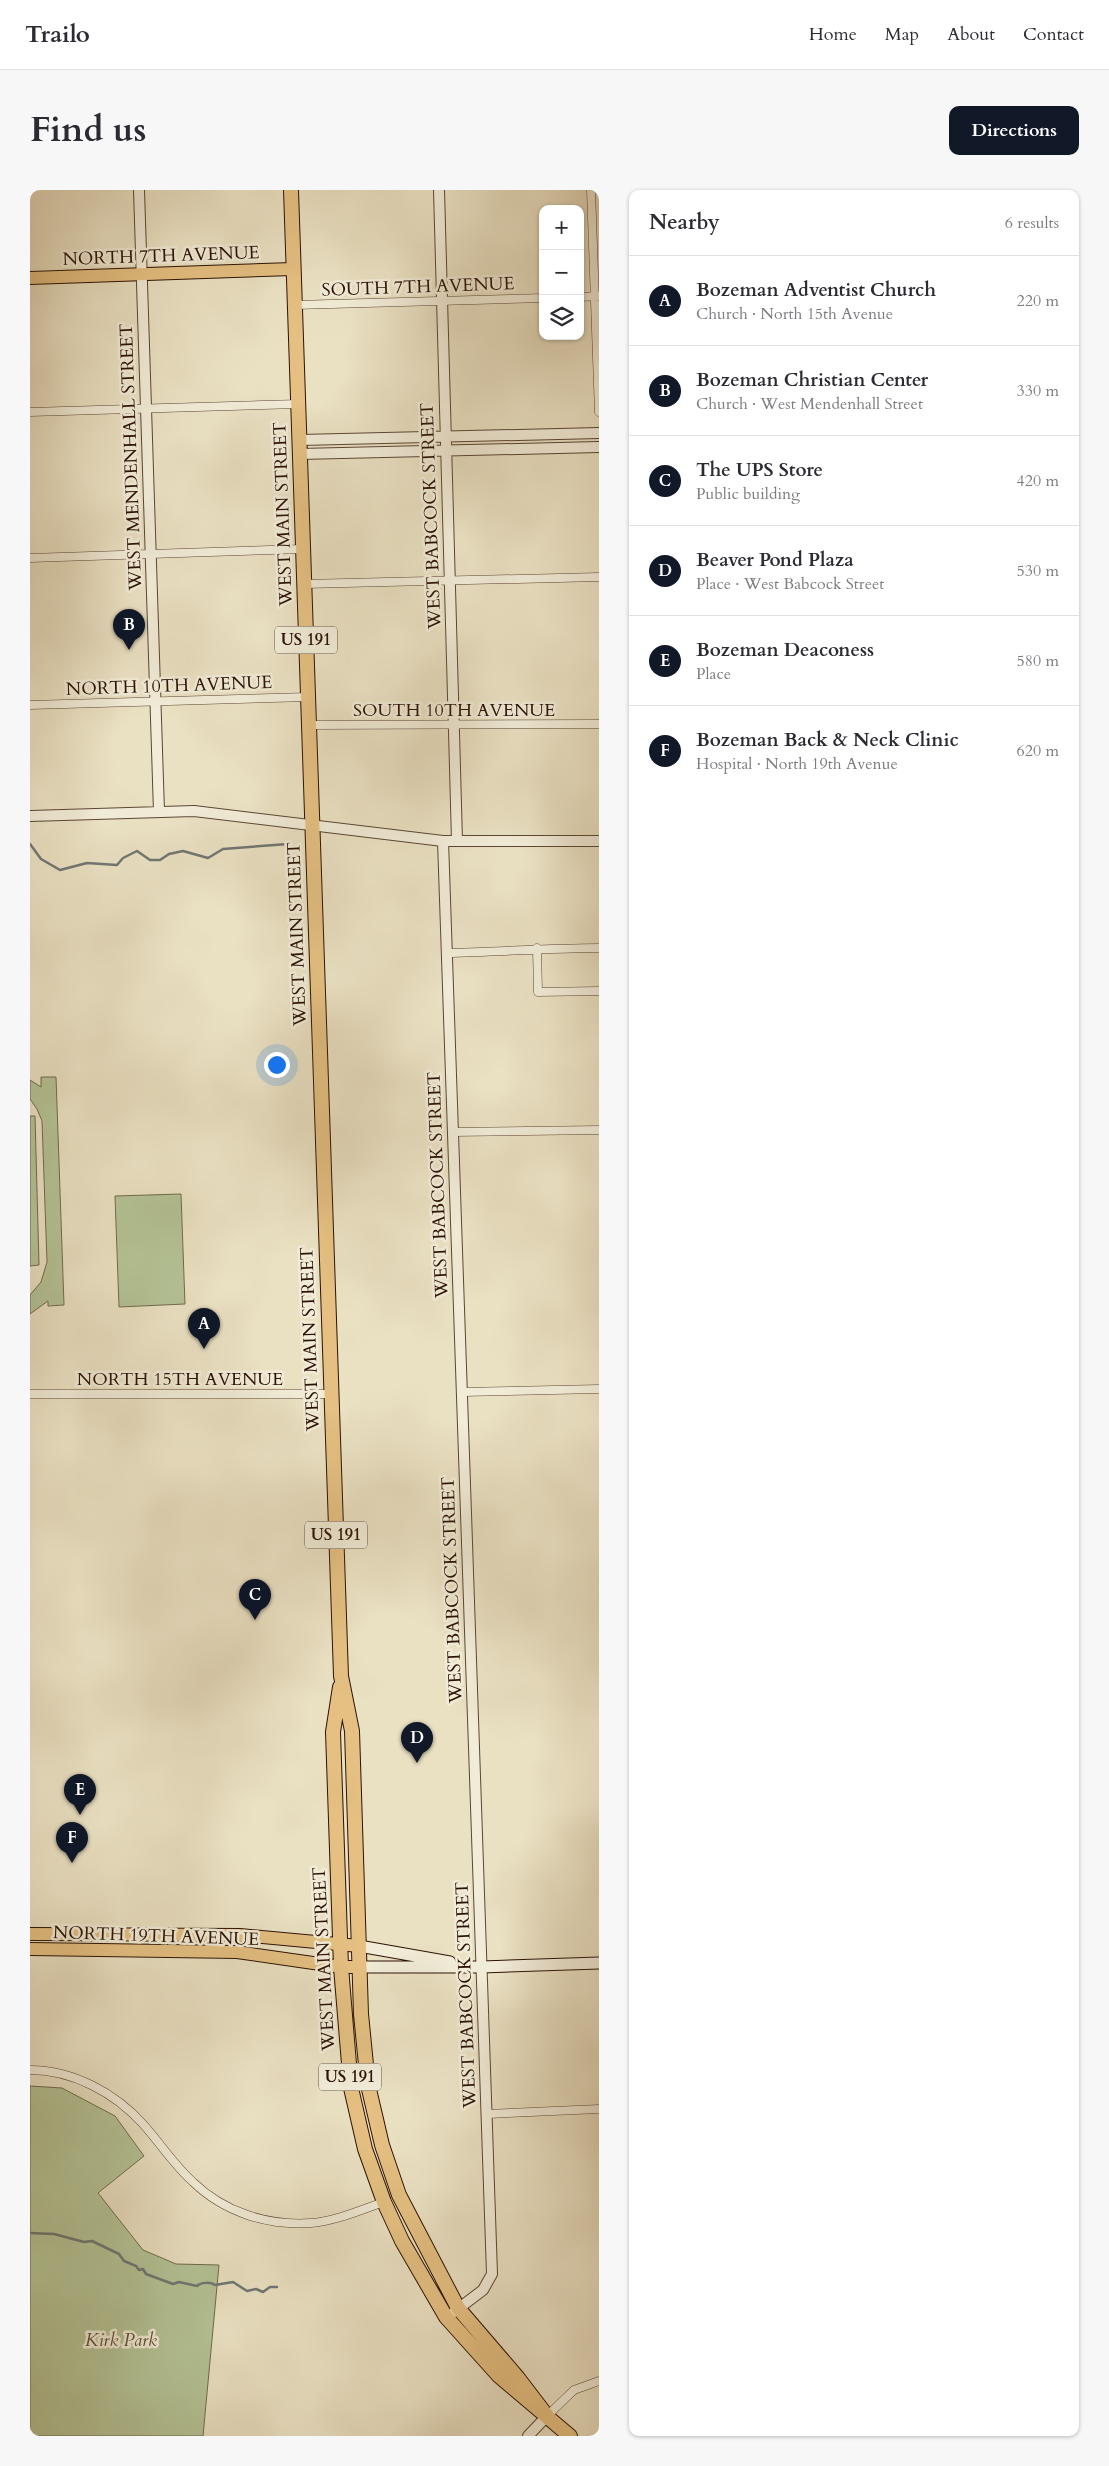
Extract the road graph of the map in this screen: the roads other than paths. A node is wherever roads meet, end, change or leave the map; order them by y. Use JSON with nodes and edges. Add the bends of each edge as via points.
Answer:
{"nodes":[{"id":1,"x":139,"y":190,"type":"edge"},
{"id":2,"x":291,"y":190,"type":"edge"},
{"id":3,"x":439,"y":190,"type":"edge"},
{"id":4,"x":591,"y":190,"type":"edge"},
{"id":5,"x":294,"y":269,"type":"junction"},
{"id":6,"x":141,"y":274,"type":"junction"},
{"id":7,"x":30,"y":278,"type":"edge"},
{"id":8,"x":597,"y":296,"type":"edge"},
{"id":9,"x":584,"y":297,"type":"edge"},
{"id":10,"x":539,"y":298,"type":"edge"},
{"id":11,"x":442,"y":301,"type":"junction"},
{"id":12,"x":295,"y":305,"type":"junction"},
{"id":13,"x":298,"y":404,"type":"junction"},
{"id":14,"x":145,"y":408,"type":"junction"},
{"id":15,"x":30,"y":412,"type":"edge"},
{"id":16,"x":599,"y":412,"type":"edge"},
{"id":17,"x":599,"y":433,"type":"edge"},
{"id":18,"x":445,"y":436,"type":"junction"},
{"id":19,"x":300,"y":447,"type":"junction"},
{"id":20,"x":599,"y":447,"type":"edge"},
{"id":21,"x":446,"y":451,"type":"junction"},
{"id":22,"x":303,"y":549,"type":"junction"},
{"id":23,"x":150,"y":555,"type":"junction"},
{"id":24,"x":30,"y":558,"type":"edge"},
{"id":25,"x":599,"y":577,"type":"edge"},
{"id":26,"x":449,"y":580,"type":"junction"},
{"id":27,"x":304,"y":584,"type":"junction"},
{"id":28,"x":308,"y":697,"type":"junction"},
{"id":29,"x":155,"y":702,"type":"junction"},
{"id":30,"x":30,"y":705,"type":"edge"},
{"id":31,"x":599,"y":724,"type":"edge"},
{"id":32,"x":454,"y":725,"type":"junction"},
{"id":33,"x":309,"y":726,"type":"junction"},
{"id":34,"x":159,"y":812,"type":"junction"},
{"id":35,"x":30,"y":816,"type":"edge"},
{"id":36,"x":312,"y":826,"type":"junction"},
{"id":37,"x":443,"y":841,"type":"junction"},
{"id":38,"x":457,"y":841,"type":"junction"},
{"id":39,"x":599,"y":841,"type":"edge"},
{"id":40,"x":537,"y":948,"type":"junction"},
{"id":41,"x":599,"y":948,"type":"edge"},
{"id":42,"x":446,"y":953,"type":"junction"},
{"id":43,"x":599,"y":991,"type":"edge"},
{"id":44,"x":599,"y":1130,"type":"edge"},
{"id":45,"x":453,"y":1132,"type":"junction"},
{"id":46,"x":599,"y":1389,"type":"edge"},
{"id":47,"x":462,"y":1392,"type":"junction"},
{"id":48,"x":30,"y":1394,"type":"edge"},
{"id":49,"x":330,"y":1394,"type":"junction"},
{"id":50,"x":341,"y":1676,"type":"junction"},
{"id":51,"x":30,"y":1934,"type":"edge"},
{"id":52,"x":340,"y":1945,"type":"junction"},
{"id":53,"x":359,"y":1946,"type":"junction"},
{"id":54,"x":30,"y":1950,"type":"edge"},
{"id":55,"x":599,"y":1963,"type":"edge"},
{"id":56,"x":341,"y":1967,"type":"junction"},
{"id":57,"x":359,"y":1967,"type":"junction"},
{"id":58,"x":482,"y":1967,"type":"junction"},
{"id":59,"x":30,"y":2070,"type":"edge"},
{"id":60,"x":599,"y":2110,"type":"edge"},
{"id":61,"x":487,"y":2114,"type":"junction"},
{"id":62,"x":384,"y":2202,"type":"junction"},
{"id":63,"x":458,"y":2308,"type":"junction"},
{"id":64,"x":446,"y":2317,"type":"junction"},
{"id":65,"x":599,"y":2381,"type":"edge"},
{"id":66,"x":547,"y":2416,"type":"junction"},
{"id":67,"x":528,"y":2436,"type":"edge"},
{"id":68,"x":570,"y":2436,"type":"edge"}],
"edges":[{"from":1,"to":6,"type":"street","name":"WEST MENDENHALL STREET"},
{"from":2,"to":5,"type":"highway","name":"WEST MAIN STREET"},
{"from":3,"to":11,"type":"street","name":"WEST BABCOCK STREET"},
{"from":4,"to":8,"type":"street"},
{"from":5,"to":6,"type":"main road","name":"NORTH 7TH AVENUE"},
{"from":5,"to":12,"type":"highway","name":"WEST MAIN STREET","number":"US 191"},
{"from":6,"to":7,"type":"main road","name":"NORTH 7TH AVENUE"},
{"from":6,"to":14,"type":"street","name":"WEST MENDENHALL STREET"},
{"from":8,"to":9,"type":"street"},
{"from":8,"to":16,"type":"street"},
{"from":10,"to":11,"type":"street","name":"SOUTH 7TH AVENUE"},
{"from":11,"to":12,"type":"street","name":"SOUTH 7TH AVENUE"},
{"from":11,"to":18,"type":"street","name":"WEST BABCOCK STREET"},
{"from":12,"to":13,"type":"highway","name":"WEST MAIN STREET","number":"US 191"},
{"from":13,"to":14,"type":"street"},
{"from":13,"to":19,"type":"highway","name":"WEST MAIN STREET","number":"US 191"},
{"from":14,"to":15,"type":"street"},
{"from":14,"to":23,"type":"street","name":"WEST MENDENHALL STREET"},
{"from":17,"to":18,"type":"street"},
{"from":18,"to":19,"type":"street"},
{"from":18,"to":21,"type":"street","name":"WEST BABCOCK STREET"},
{"from":19,"to":21,"type":"street"},
{"from":19,"to":22,"type":"highway","name":"WEST MAIN STREET","number":"US 191"},
{"from":20,"to":21,"type":"street"},
{"from":21,"to":26,"type":"street","name":"WEST BABCOCK STREET"},
{"from":22,"to":23,"type":"street"},
{"from":22,"to":27,"type":"highway","name":"WEST MAIN STREET","number":"US 191"},
{"from":23,"to":24,"type":"street"},
{"from":23,"to":29,"type":"street","name":"WEST MENDENHALL STREET"},
{"from":25,"to":26,"type":"street"},
{"from":26,"to":27,"type":"street"},
{"from":26,"to":32,"type":"street","name":"WEST BABCOCK STREET"},
{"from":27,"to":28,"type":"highway","name":"WEST MAIN STREET","number":"US 191"},
{"from":28,"to":29,"type":"street","name":"NORTH 10TH AVENUE"},
{"from":28,"to":33,"type":"highway","name":"WEST MAIN STREET","number":"US 191"},
{"from":29,"to":30,"type":"street","name":"NORTH 10TH AVENUE"},
{"from":29,"to":34,"type":"street","name":"WEST MENDENHALL STREET"},
{"from":31,"to":32,"type":"street","name":"SOUTH 10TH AVENUE"},
{"from":32,"to":33,"type":"street","name":"SOUTH 10TH AVENUE"},
{"from":32,"to":38,"type":"street","name":"WEST BABCOCK STREET"},
{"from":33,"to":36,"type":"highway","name":"WEST MAIN STREET","number":"US 191"},
{"from":34,"to":35,"type":"street"},
{"from":34,"to":36,"type":"street","via":[[220,813]]},
{"from":36,"to":37,"type":"street"},
{"from":36,"to":49,"type":"highway","name":"WEST MAIN STREET","number":"US 191"},
{"from":37,"to":38,"type":"street"},
{"from":37,"to":42,"type":"street","name":"WEST BABCOCK STREET"},
{"from":38,"to":39,"type":"street"},
{"from":40,"to":41,"type":"street"},
{"from":40,"to":42,"type":"street","via":[[522,952]]},
{"from":40,"to":43,"type":"street","via":[[538,992]]},
{"from":42,"to":45,"type":"street","name":"WEST BABCOCK STREET"},
{"from":44,"to":45,"type":"street"},
{"from":45,"to":47,"type":"street","name":"WEST BABCOCK STREET"},
{"from":46,"to":47,"type":"street"},
{"from":47,"to":58,"type":"street","name":"WEST BABCOCK STREET"},
{"from":48,"to":49,"type":"street","name":"NORTH 15TH AVENUE"},
{"from":49,"to":50,"type":"highway","name":"WEST MAIN STREET","number":"US 191"},
{"from":50,"to":52,"type":"highway","name":"WEST MAIN STREET","number":"US 191","via":[[333,1732]]},
{"from":50,"to":53,"type":"highway","name":"WEST MAIN STREET","number":"US 191","via":[[352,1731]]},
{"from":51,"to":52,"type":"main road","name":"NORTH 19TH AVENUE","via":[[240,1935]]},
{"from":52,"to":53,"type":"main road","name":"NORTH 19TH AVENUE"},
{"from":52,"to":56,"type":"highway","name":"WEST MAIN STREET","number":"US 191"},
{"from":53,"to":57,"type":"highway","name":"WEST MAIN STREET","number":"US 191"},
{"from":53,"to":58,"type":"main road"},
{"from":54,"to":56,"type":"main road","name":"NORTH 19TH AVENUE","via":[[237,1952]]},
{"from":55,"to":58,"type":"main road"},
{"from":56,"to":57,"type":"main road","name":"NORTH 19TH AVENUE"},
{"from":56,"to":62,"type":"highway","name":"WEST MAIN STREET","number":"US 191","via":[[351,2088],[365,2150]]},
{"from":57,"to":58,"type":"main road"},
{"from":57,"to":63,"type":"highway","name":"WEST MAIN STREET","number":"US 191","via":[[368,2085],[382,2145],[400,2195]]},
{"from":58,"to":61,"type":"street","name":"WEST BABCOCK STREET"},
{"from":59,"to":62,"type":"street","via":[[70,2077],[116,2098],[142,2123],[192,2182],[210,2196],[248,2216],[276,2222],[311,2223]]},
{"from":60,"to":61,"type":"street"},
{"from":61,"to":63,"type":"street","name":"WEST BABCOCK STREET","via":[[492,2274],[483,2290]]},
{"from":62,"to":64,"type":"highway","name":"WEST MAIN STREET","number":"US 191","via":[[402,2241]]},
{"from":63,"to":64,"type":"street","name":"WEST BABCOCK STREET"},
{"from":63,"to":66,"type":"highway","name":"WEST MAIN STREET","number":"US 191"},
{"from":64,"to":66,"type":"highway","name":"WEST MAIN STREET","number":"US 191","via":[[499,2376]]},
{"from":65,"to":66,"type":"street","via":[[574,2390]]},
{"from":66,"to":67,"type":"street"},
{"from":66,"to":68,"type":"highway","name":"WEST MAIN STREET","number":"US 191"}]}
